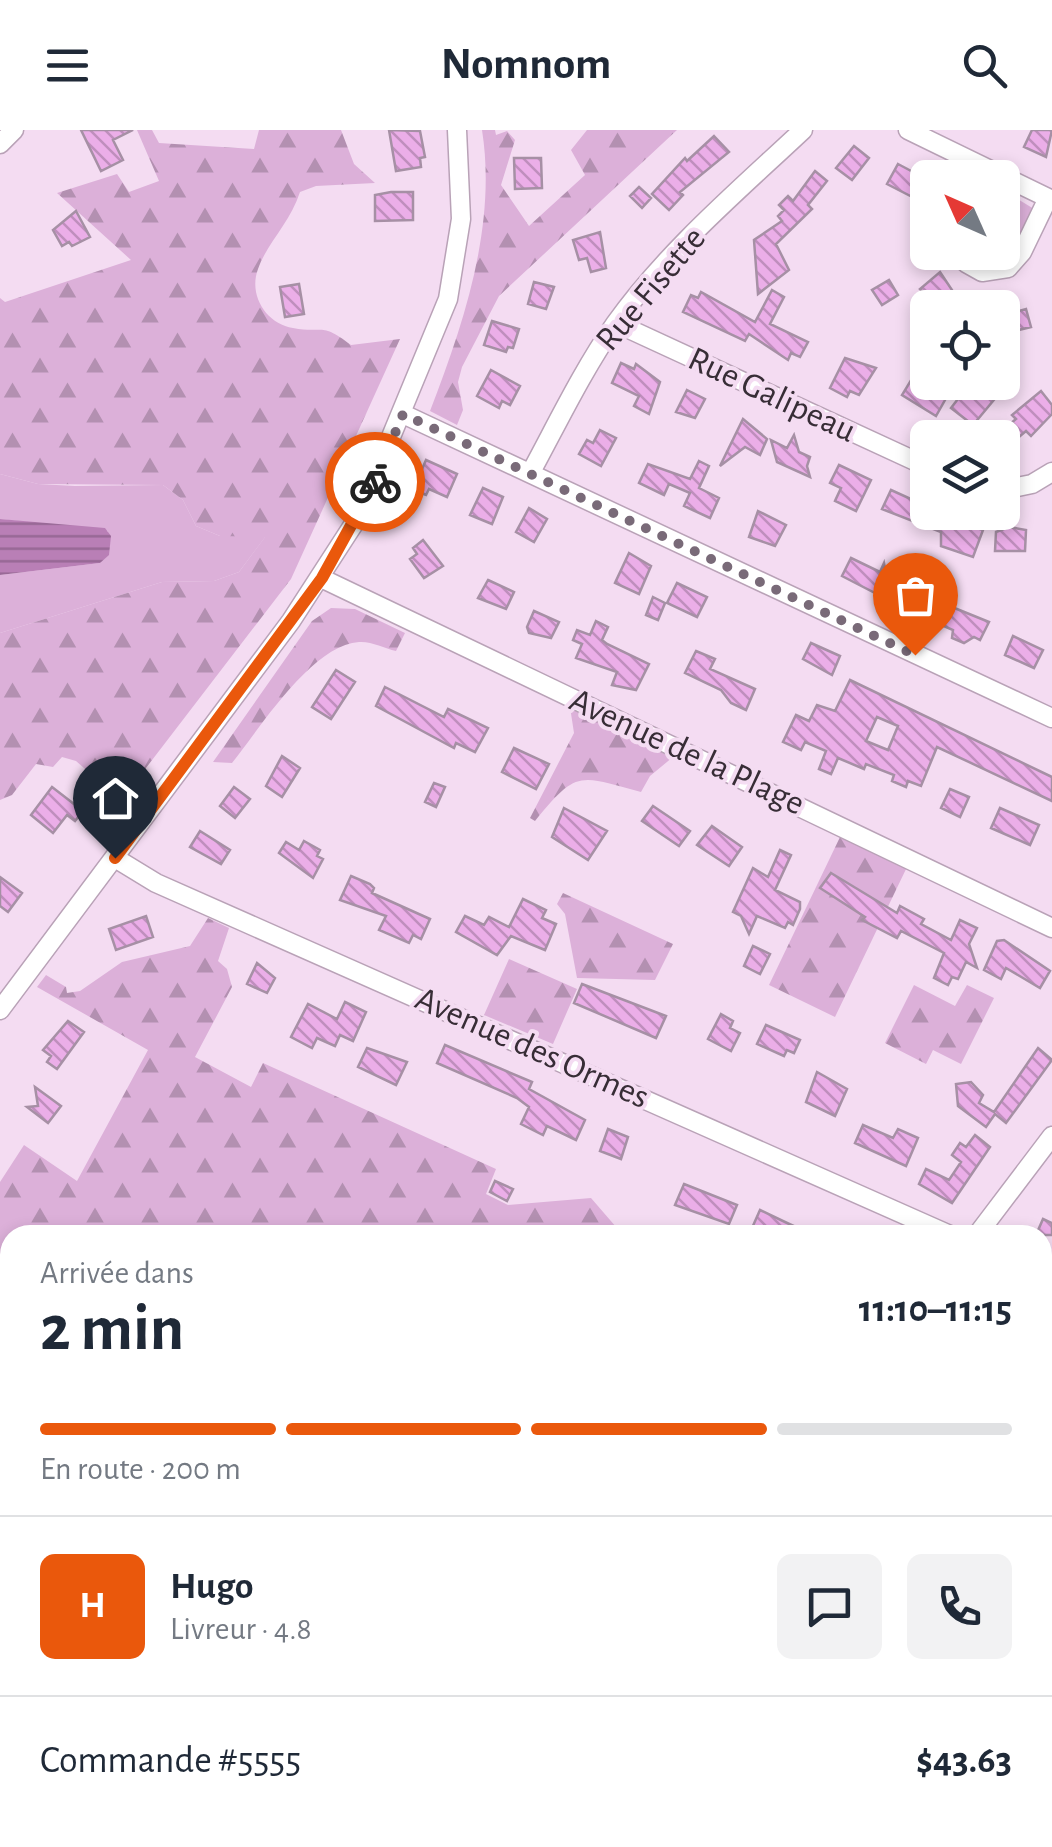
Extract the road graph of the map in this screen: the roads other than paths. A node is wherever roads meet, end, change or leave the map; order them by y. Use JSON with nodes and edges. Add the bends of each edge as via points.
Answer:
{"nodes":[{"id":1,"x":14,"y":130,"type":"edge"},
{"id":2,"x":457,"y":130,"type":"edge"},
{"id":3,"x":804,"y":130,"type":"edge"},
{"id":4,"x":908,"y":130,"type":"edge"},
{"id":5,"x":0,"y":144,"type":"edge"},
{"id":6,"x":962,"y":160,"type":"edge"},
{"id":7,"x":1020,"y":187,"type":"edge"},
{"id":8,"x":1050,"y":199,"type":"edge"},
{"id":9,"x":1020,"y":254,"type":"edge"},
{"id":10,"x":616,"y":322,"type":"junction"},
{"id":11,"x":403,"y":414,"type":"junction"},
{"id":12,"x":910,"y":459,"type":"edge"},
{"id":13,"x":531,"y":472,"type":"junction"},
{"id":14,"x":1052,"y":472,"type":"edge"},
{"id":15,"x":1020,"y":486,"type":"edge"},
{"id":16,"x":322,"y":578,"type":"junction"},
{"id":17,"x":1052,"y":718,"type":"edge"},
{"id":18,"x":115,"y":858,"type":"junction"},
{"id":19,"x":1052,"y":928,"type":"edge"},
{"id":20,"x":0,"y":1010,"type":"edge"},
{"id":21,"x":1052,"y":1136,"type":"edge"},
{"id":22,"x":928,"y":1225,"type":"edge"},
{"id":23,"x":985,"y":1225,"type":"edge"}],
"edges":[{"from":1,"to":5,"type":"street"},
{"from":2,"to":11,"type":"street","via":[[462,192],[454,272]]},
{"from":3,"to":10,"type":"street","name":"Rue Fisette","via":[[696,233]]},
{"from":4,"to":6,"type":"street"},
{"from":7,"to":8,"type":"street"},
{"from":8,"to":9,"type":"street"},
{"from":10,"to":12,"type":"street","name":"Rue Galipeau"},
{"from":10,"to":13,"type":"street","name":"Rue Fisette"},
{"from":11,"to":13,"type":"street"},
{"from":11,"to":16,"type":"street","via":[[374,485]]},
{"from":13,"to":17,"type":"street"},
{"from":14,"to":15,"type":"street"},
{"from":16,"to":18,"type":"street"},
{"from":16,"to":19,"type":"street","name":"Avenue de la Plage"},
{"from":18,"to":20,"type":"street"},
{"from":18,"to":22,"type":"street","name":"Avenue des Ormes"},
{"from":21,"to":23,"type":"street"}]}
